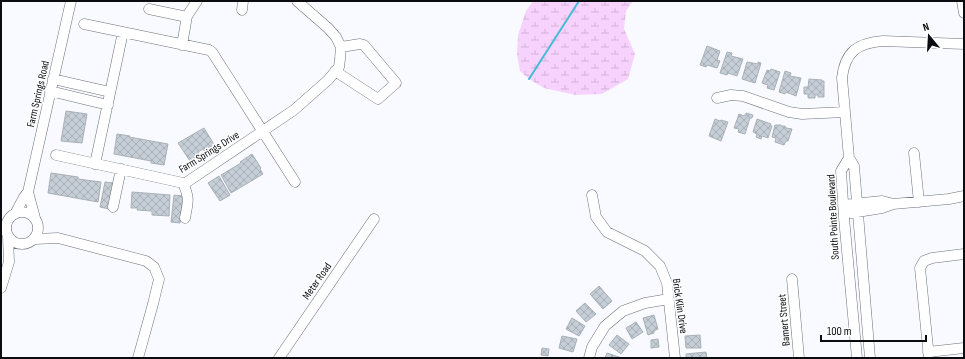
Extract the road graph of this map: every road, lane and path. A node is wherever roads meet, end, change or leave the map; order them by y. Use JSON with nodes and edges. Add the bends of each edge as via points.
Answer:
{"nodes":[{"id":1,"x":71,"y":1,"type":"edge"},
{"id":2,"x":197,"y":1,"type":"edge"},
{"id":3,"x":297,"y":1,"type":"edge"},
{"id":4,"x":962,"y":1,"type":"edge"},
{"id":5,"x":149,"y":9,"type":"dead end"},
{"id":6,"x":964,"y":13,"type":"edge"},
{"id":7,"x":187,"y":17,"type":"junction"},
{"id":8,"x":84,"y":24,"type":"dead end"},
{"id":9,"x":123,"y":32,"type":"junction"},
{"id":10,"x":964,"y":44,"type":"edge"},
{"id":11,"x":182,"y":45,"type":"junction"},
{"id":12,"x":341,"y":47,"type":"junction"},
{"id":13,"x":335,"y":71,"type":"junction"},
{"id":14,"x":53,"y":79,"type":"junction"},
{"id":15,"x":50,"y":91,"type":"junction"},
{"id":16,"x":110,"y":92,"type":"junction"},
{"id":17,"x":717,"y":98,"type":"dead end"},
{"id":18,"x":108,"y":105,"type":"junction"},
{"id":19,"x":845,"y":112,"type":"junction"},
{"id":20,"x":262,"y":131,"type":"junction"},
{"id":21,"x":914,"y":153,"type":"dead end"},
{"id":22,"x":56,"y":155,"type":"dead end"},
{"id":23,"x":849,"y":158,"type":"junction"},
{"id":24,"x":95,"y":164,"type":"junction"},
{"id":25,"x":121,"y":169,"type":"junction"},
{"id":26,"x":294,"y":182,"type":"dead end"},
{"id":27,"x":183,"y":183,"type":"junction"},
{"id":28,"x":28,"y":192,"type":"junction"},
{"id":29,"x":592,"y":196,"type":"dead end"},
{"id":30,"x":964,"y":196,"type":"edge"},
{"id":31,"x":919,"y":202,"type":"junction"},
{"id":32,"x":113,"y":207,"type":"dead end"},
{"id":33,"x":858,"y":208,"type":"junction"},
{"id":34,"x":843,"y":209,"type":"junction"},
{"id":35,"x":9,"y":215,"type":"edge"},
{"id":36,"x":184,"y":218,"type":"dead end"},
{"id":37,"x":374,"y":219,"type":"dead end"},
{"id":38,"x":37,"y":221,"type":"junction"},
{"id":39,"x":5,"y":233,"type":"edge"},
{"id":40,"x":58,"y":238,"type":"junction"},
{"id":41,"x":34,"y":239,"type":"junction"},
{"id":42,"x":23,"y":244,"type":"junction"},
{"id":43,"x":964,"y":254,"type":"edge"},
{"id":44,"x":9,"y":262,"type":"junction"},
{"id":45,"x":792,"y":279,"type":"dead end"},
{"id":46,"x":1,"y":288,"type":"edge"},
{"id":47,"x":669,"y":299,"type":"junction"},
{"id":48,"x":964,"y":348,"type":"edge"},
{"id":49,"x":928,"y":355,"type":"edge"},
{"id":50,"x":138,"y":358,"type":"edge"},
{"id":51,"x":279,"y":358,"type":"edge"},
{"id":52,"x":589,"y":358,"type":"edge"},
{"id":53,"x":675,"y":358,"type":"edge"},
{"id":54,"x":799,"y":358,"type":"edge"},
{"id":55,"x":856,"y":358,"type":"edge"},
{"id":56,"x":870,"y":358,"type":"edge"}],
"edges":[{"from":1,"to":14,"type":"street","name":"Farm Springs Road"},
{"from":2,"to":7,"type":"street"},
{"from":3,"to":12,"type":"street","via":[[328,28]]},
{"from":4,"to":6,"type":"street"},
{"from":5,"to":7,"type":"street"},
{"from":7,"to":11,"type":"street"},
{"from":8,"to":9,"type":"street"},
{"from":9,"to":11,"type":"street"},
{"from":9,"to":16,"type":"street"},
{"from":10,"to":19,"type":"street","via":[[883,41],[861,45],[848,57],[844,67],[842,78]]},
{"from":11,"to":20,"type":"street","via":[[212,52]]},
{"from":12,"to":13,"type":"street","name":"Farm Springs Drive","via":[[339,67]]},
{"from":12,"to":13,"type":"street","via":[[364,44],[396,83],[378,99]]},
{"from":13,"to":20,"type":"street","name":"Farm Springs Drive","via":[[294,110]]},
{"from":14,"to":15,"type":"street","name":"Farm Springs Road"},
{"from":14,"to":16,"type":"street"},
{"from":15,"to":18,"type":"street"},
{"from":15,"to":28,"type":"street","name":"Farm Springs Road"},
{"from":16,"to":18,"type":"street"},
{"from":17,"to":19,"type":"street","via":[[743,96],[802,114]]},
{"from":18,"to":24,"type":"street"},
{"from":19,"to":23,"type":"street"},
{"from":20,"to":26,"type":"street"},
{"from":20,"to":27,"type":"street","name":"Farm Springs Drive"},
{"from":21,"to":31,"type":"street"},
{"from":22,"to":24,"type":"street","name":"Farm Springs Drive"},
{"from":23,"to":33,"type":"street","via":[[854,166]]},
{"from":23,"to":34,"type":"street","name":"South Pointe Boulevard","via":[[841,171]]},
{"from":24,"to":25,"type":"street","name":"Farm Springs Drive"},
{"from":25,"to":27,"type":"street","name":"Farm Springs Drive"},
{"from":25,"to":32,"type":"street"},
{"from":27,"to":36,"type":"street","via":[[188,197]]},
{"from":28,"to":35,"type":"street","name":"Farm Springs Road"},
{"from":28,"to":38,"type":"street","name":"Farm Springs Road"},
{"from":29,"to":47,"type":"street","name":"Brick Klin Drive","via":[[596,218],[607,232],[645,251],[660,266],[667,283]]},
{"from":30,"to":31,"type":"street"},
{"from":31,"to":33,"type":"street","via":[[893,204],[882,208]]},
{"from":33,"to":34,"type":"street"},
{"from":33,"to":56,"type":"street"},
{"from":34,"to":55,"type":"street","name":"South Pointe Boulevard"},
{"from":35,"to":38,"type":"street","via":[[26,212]]},
{"from":35,"to":39,"type":"street"},
{"from":37,"to":51,"type":"street","name":"Meter Road"},
{"from":38,"to":40,"type":"street"},
{"from":38,"to":41,"type":"street","via":[[38,230]]},
{"from":39,"to":42,"type":"street","via":[[15,243]]},
{"from":39,"to":44,"type":"street"},
{"from":40,"to":41,"type":"street"},
{"from":40,"to":50,"type":"street","via":[[146,261],[154,267],[159,279]]},
{"from":41,"to":42,"type":"street","via":[[28,244]]},
{"from":42,"to":44,"type":"street"},
{"from":43,"to":49,"type":"street","via":[[932,258],[924,261],[920,268]]},
{"from":44,"to":46,"type":"street"},
{"from":45,"to":54,"type":"street","name":"Bamert Street"},
{"from":47,"to":52,"type":"street","via":[[645,303],[623,311],[605,326],[592,347]]},
{"from":47,"to":53,"type":"street","name":"Brick Klin Drive"},
{"from":48,"to":49,"type":"street"}]}
